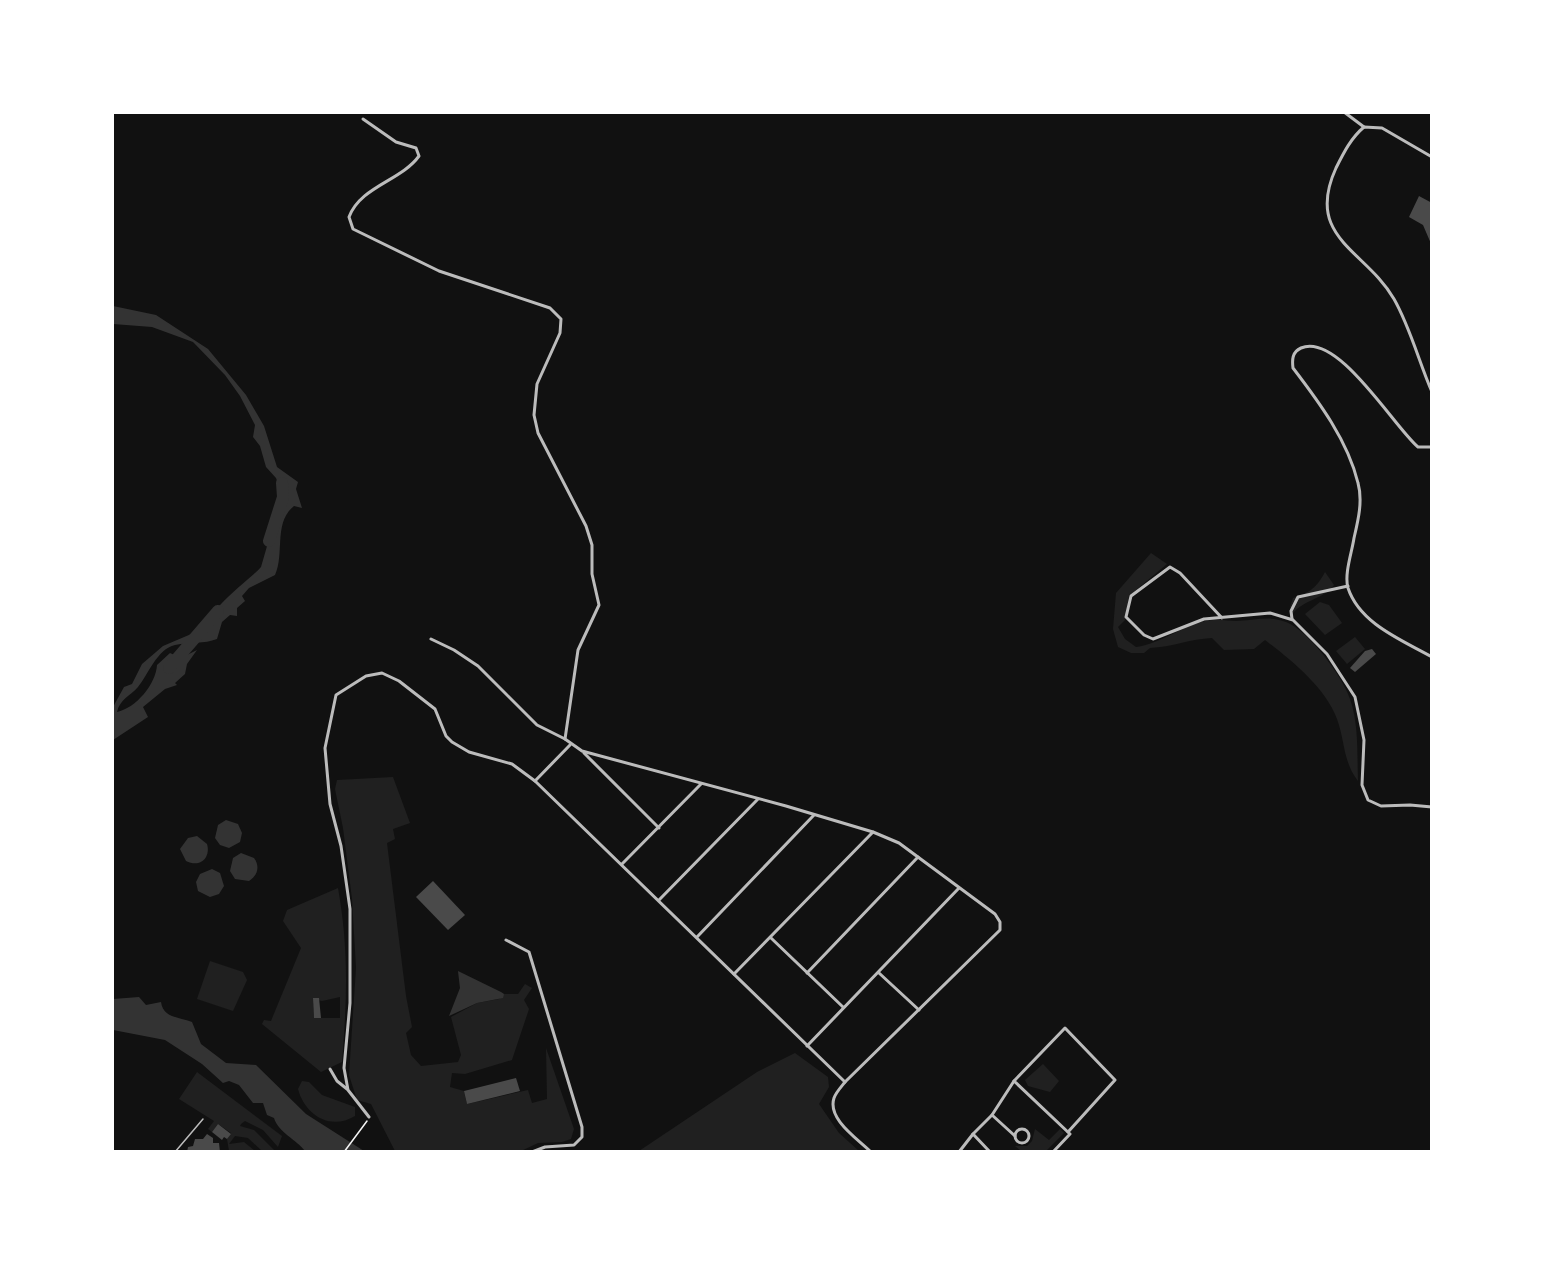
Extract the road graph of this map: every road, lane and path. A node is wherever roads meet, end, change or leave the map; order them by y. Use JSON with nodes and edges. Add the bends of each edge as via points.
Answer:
{"nodes":[{"id":1,"x":1344,"y":112,"type":"edge"},
{"id":2,"x":363,"y":119,"type":"dead end"},
{"id":3,"x":1364,"y":127,"type":"junction"},
{"id":4,"x":1431,"y":157,"type":"edge"},
{"id":5,"x":1431,"y":392,"type":"edge"},
{"id":6,"x":1431,"y":447,"type":"edge"},
{"id":7,"x":1348,"y":586,"type":"junction"},
{"id":8,"x":1222,"y":618,"type":"junction"},
{"id":9,"x":1292,"y":619,"type":"junction"},
{"id":10,"x":431,"y":639,"type":"dead end"},
{"id":11,"x":1431,"y":657,"type":"edge"},
{"id":12,"x":565,"y":739,"type":"junction"},
{"id":13,"x":570,"y":745,"type":"junction"},
{"id":14,"x":582,"y":751,"type":"junction"},
{"id":15,"x":535,"y":781,"type":"junction"},
{"id":16,"x":701,"y":784,"type":"junction"},
{"id":17,"x":758,"y":798,"type":"junction"},
{"id":18,"x":1431,"y":807,"type":"edge"},
{"id":19,"x":814,"y":814,"type":"junction"},
{"id":20,"x":659,"y":828,"type":"junction"},
{"id":21,"x":873,"y":832,"type":"junction"},
{"id":22,"x":918,"y":857,"type":"junction"},
{"id":23,"x":622,"y":864,"type":"junction"},
{"id":24,"x":959,"y":888,"type":"junction"},
{"id":25,"x":659,"y":900,"type":"junction"},
{"id":26,"x":697,"y":937,"type":"junction"},
{"id":27,"x":771,"y":938,"type":"junction"},
{"id":28,"x":506,"y":940,"type":"dead end"},
{"id":29,"x":879,"y":972,"type":"junction"},
{"id":30,"x":807,"y":973,"type":"junction"},
{"id":31,"x":735,"y":974,"type":"junction"},
{"id":32,"x":843,"y":1007,"type":"junction"},
{"id":33,"x":919,"y":1010,"type":"junction"},
{"id":34,"x":807,"y":1046,"type":"junction"},
{"id":35,"x":330,"y":1069,"type":"dead end"},
{"id":36,"x":1014,"y":1081,"type":"junction"},
{"id":37,"x":845,"y":1082,"type":"junction"},
{"id":38,"x":348,"y":1090,"type":"junction"},
{"id":39,"x":992,"y":1115,"type":"junction"},
{"id":40,"x":369,"y":1117,"type":"joint"},
{"id":41,"x":203,"y":1119,"type":"dead end"},
{"id":42,"x":1068,"y":1132,"type":"junction"},
{"id":43,"x":973,"y":1134,"type":"junction"},
{"id":44,"x":1015,"y":1136,"type":"junction"},
{"id":45,"x":175,"y":1152,"type":"edge"},
{"id":46,"x":344,"y":1152,"type":"edge"},
{"id":47,"x":532,"y":1152,"type":"edge"},
{"id":48,"x":871,"y":1152,"type":"edge"},
{"id":49,"x":959,"y":1152,"type":"edge"},
{"id":50,"x":990,"y":1152,"type":"edge"},
{"id":51,"x":1053,"y":1152,"type":"edge"}],
"edges":[{"from":1,"to":3,"type":"street"},
{"from":2,"to":12,"type":"street","via":[[396,142],[416,148],[419,156],[359,201],[349,217],[353,230],[439,271],[550,308],[561,319],[560,333],[537,384],[534,415],[538,433],[586,526],[592,545],[598,605],[577,656]]},
{"from":3,"to":4,"type":"street","via":[[1382,128]]},
{"from":3,"to":5,"type":"street","via":[[1350,142],[1331,180],[1328,212],[1340,241],[1380,278],[1395,300]]},
{"from":6,"to":7,"type":"street","via":[[1418,447],[1406,437],[1370,389],[1329,353],[1310,347],[1296,352],[1293,368],[1334,426],[1359,484]]},
{"from":7,"to":9,"type":"street","via":[[1298,597],[1291,610]]},
{"from":7,"to":11,"type":"street","via":[[1364,614]]},
{"from":8,"to":8,"type":"street","via":[[1170,567],[1131,596],[1126,617],[1153,639],[1198,621]]},
{"from":8,"to":9,"type":"street","via":[[1270,613]]},
{"from":9,"to":18,"type":"street","via":[[1327,654],[1354,697],[1364,740],[1362,784],[1368,800],[1381,806]]},
{"from":10,"to":12,"type":"street","via":[[478,666],[537,725]]},
{"from":12,"to":13,"type":"street"},
{"from":13,"to":14,"type":"street"},
{"from":13,"to":15,"type":"street"},
{"from":14,"to":16,"type":"street"},
{"from":14,"to":20,"type":"street"},
{"from":15,"to":23,"type":"street"},
{"from":15,"to":38,"type":"street","via":[[512,764],[469,752],[452,742],[435,709],[382,673],[366,675],[336,694],[325,748],[326,776],[350,909],[350,1003],[344,1068]]},
{"from":16,"to":17,"type":"street"},
{"from":16,"to":20,"type":"street"},
{"from":17,"to":19,"type":"street"},
{"from":17,"to":25,"type":"street"},
{"from":19,"to":21,"type":"street"},
{"from":19,"to":26,"type":"street"},
{"from":20,"to":23,"type":"street"},
{"from":21,"to":22,"type":"street","via":[[899,843]]},
{"from":21,"to":27,"type":"street"},
{"from":22,"to":24,"type":"street"},
{"from":22,"to":30,"type":"street"},
{"from":23,"to":25,"type":"street"},
{"from":24,"to":29,"type":"street"},
{"from":24,"to":33,"type":"street","via":[[995,914],[1000,930]]},
{"from":25,"to":26,"type":"street"},
{"from":26,"to":31,"type":"street"},
{"from":27,"to":30,"type":"street"},
{"from":27,"to":31,"type":"street"},
{"from":28,"to":47,"type":"street","via":[[529,952],[582,1127],[582,1137],[574,1145]]},
{"from":29,"to":32,"type":"street"},
{"from":29,"to":33,"type":"street"},
{"from":30,"to":32,"type":"street"},
{"from":31,"to":34,"type":"street"},
{"from":32,"to":34,"type":"street"},
{"from":33,"to":37,"type":"street"},
{"from":34,"to":37,"type":"street"},
{"from":35,"to":38,"type":"street"},
{"from":36,"to":39,"type":"street"},
{"from":36,"to":42,"type":"street"},
{"from":36,"to":42,"type":"street","via":[[1065,1028],[1115,1080]]},
{"from":37,"to":48,"type":"street","via":[[834,1096],[833,1106],[846,1129]]},
{"from":38,"to":40,"type":"street"},
{"from":39,"to":43,"type":"street"},
{"from":39,"to":44,"type":"street"},
{"from":40,"to":46,"type":"path"},
{"from":41,"to":45,"type":"lane"},
{"from":42,"to":51,"type":"street"},
{"from":43,"to":49,"type":"street"},
{"from":43,"to":50,"type":"street"},
{"from":44,"to":44,"type":"street","via":[[1022,1143],[1029,1135],[1023,1130]]}]}
